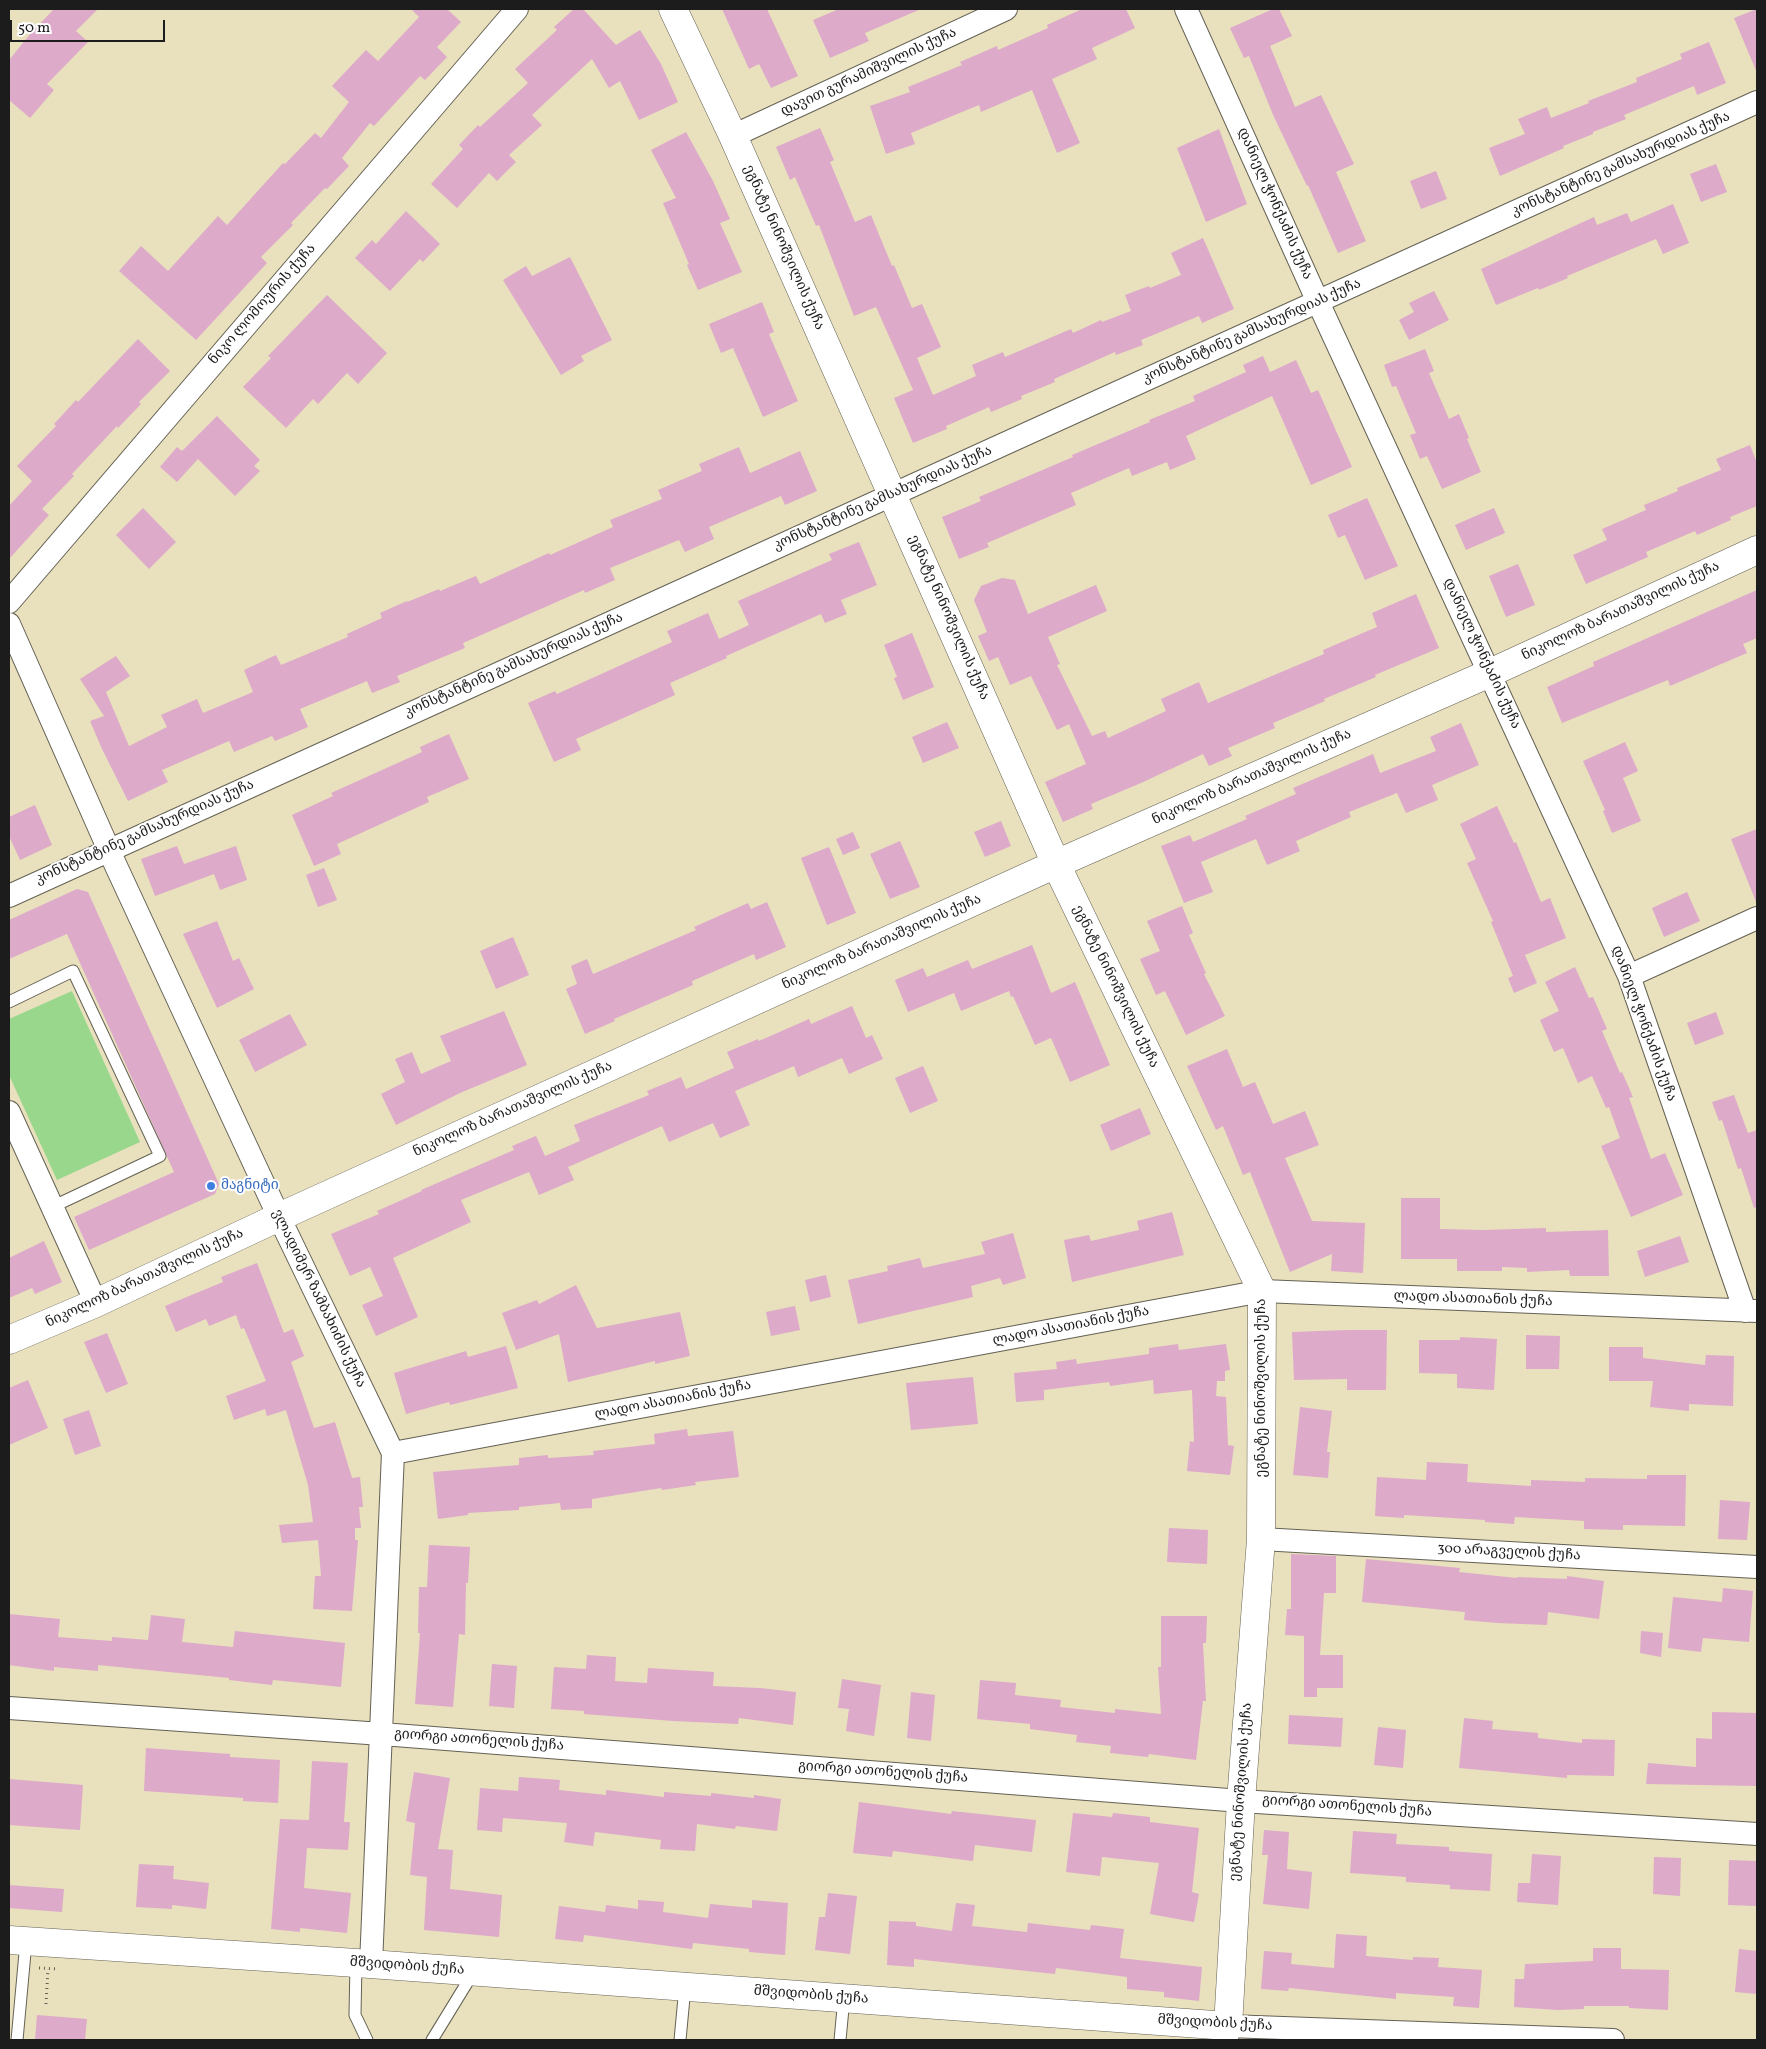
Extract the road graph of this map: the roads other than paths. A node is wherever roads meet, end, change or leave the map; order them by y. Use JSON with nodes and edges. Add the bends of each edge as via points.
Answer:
{"nodes":[{"id":1,"x":517,"y":9,"type":"edge"},
{"id":2,"x":673,"y":9,"type":"edge"},
{"id":3,"x":1006,"y":9,"type":"edge"},
{"id":4,"x":1186,"y":9,"type":"edge"},
{"id":5,"x":1757,"y":102,"type":"edge"},
{"id":6,"x":733,"y":136,"type":"junction"},
{"id":7,"x":1318,"y":302,"type":"junction"},
{"id":8,"x":893,"y":495,"type":"junction"},
{"id":9,"x":1757,"y":550,"type":"edge"},
{"id":10,"x":9,"y":602,"type":"edge"},
{"id":11,"x":9,"y":624,"type":"edge"},
{"id":12,"x":1490,"y":673,"type":"junction"},
{"id":13,"x":110,"y":849,"type":"junction"},
{"id":14,"x":1056,"y":864,"type":"junction"},
{"id":15,"x":9,"y":896,"type":"edge"},
{"id":16,"x":1757,"y":918,"type":"edge"},
{"id":17,"x":1629,"y":976,"type":"junction"},
{"id":18,"x":9,"y":1002,"type":"edge"},
{"id":19,"x":9,"y":1112,"type":"edge"},
{"id":20,"x":52,"y":1207,"type":"junction"},
{"id":21,"x":278,"y":1217,"type":"junction"},
{"id":22,"x":1262,"y":1291,"type":"junction"},
{"id":23,"x":96,"y":1303,"type":"junction"},
{"id":24,"x":1751,"y":1311,"type":"edge"},
{"id":25,"x":9,"y":1340,"type":"edge"},
{"id":26,"x":393,"y":1453,"type":"junction"},
{"id":27,"x":1261,"y":1539,"type":"junction"},
{"id":28,"x":1757,"y":1567,"type":"edge"},
{"id":29,"x":9,"y":1708,"type":"edge"},
{"id":30,"x":382,"y":1734,"type":"junction"},
{"id":31,"x":1241,"y":1801,"type":"junction"},
{"id":32,"x":1757,"y":1834,"type":"edge"},
{"id":33,"x":17,"y":1941,"type":"edge"},
{"id":34,"x":364,"y":1964,"type":"junction"},
{"id":35,"x":474,"y":1972,"type":"junction"},
{"id":36,"x":685,"y":1987,"type":"junction"},
{"id":37,"x":844,"y":1998,"type":"junction"},
{"id":38,"x":1228,"y":2033,"type":"edge"},
{"id":39,"x":17,"y":2040,"type":"edge"},
{"id":40,"x":367,"y":2040,"type":"edge"},
{"id":41,"x":432,"y":2040,"type":"edge"},
{"id":42,"x":680,"y":2040,"type":"edge"},
{"id":43,"x":840,"y":2040,"type":"edge"},
{"id":44,"x":1613,"y":2040,"type":"edge"}],
"edges":[{"from":1,"to":10,"type":"street","name":"ნიკო ლომოურის ქუჩა"},
{"from":2,"to":6,"type":"street","name":"ეგნატე ნინოშვილის ქუჩა"},
{"from":3,"to":6,"type":"street","name":"დავით გურამიშვილის ქუჩა"},
{"from":4,"to":7,"type":"street","name":"დანიელ ჭონქაძის ქუჩა"},
{"from":5,"to":7,"type":"street","name":"კონსტანტინე გამსახურდიას ქუჩა"},
{"from":6,"to":8,"type":"street","name":"ეგნატე ნინოშვილის ქუჩა"},
{"from":7,"to":8,"type":"street","name":"კონსტანტინე გამსახურდიას ქუჩა"},
{"from":7,"to":12,"type":"street","name":"დანიელ ჭონქაძის ქუჩა"},
{"from":8,"to":13,"type":"street","name":"კონსტანტინე გამსახურდიას ქუჩა"},
{"from":8,"to":14,"type":"street","name":"ეგნატე ნინოშვილის ქუჩა"},
{"from":9,"to":12,"type":"street","name":"ნიკოლოზ ბარათაშვილის ქუჩა"},
{"from":11,"to":13,"type":"street","name":"ვლადიმერ ზამბახიძის ქუჩა"},
{"from":12,"to":14,"type":"street","name":"ნიკოლოზ ბარათაშვილის ქუჩა"},
{"from":12,"to":17,"type":"street","name":"დანიელ ჭონქაძის ქუჩა"},
{"from":13,"to":15,"type":"street","name":"კონსტანტინე გამსახურდიას ქუჩა"},
{"from":13,"to":21,"type":"street","name":"ვლადიმერ ზამბახიძის ქუჩა"},
{"from":14,"to":21,"type":"street","name":"ნიკოლოზ ბარათაშვილის ქუჩა"},
{"from":14,"to":22,"type":"street","name":"ეგნატე ნინოშვილის ქუჩა"},
{"from":16,"to":17,"type":"street"},
{"from":17,"to":24,"type":"street","name":"დანიელ ჭონქაძის ქუჩა"},
{"from":18,"to":20,"type":"lane","via":[[73,972],[160,1156]]},
{"from":19,"to":20,"type":"street"},
{"from":20,"to":23,"type":"street"},
{"from":21,"to":23,"type":"street","name":"ნიკოლოზ ბარათაშვილის ქუჩა"},
{"from":21,"to":26,"type":"street","name":"ვლადიმერ ზამბახიძის ქუჩა"},
{"from":22,"to":24,"type":"street","name":"ლადო ასათიანის ქუჩა"},
{"from":22,"to":26,"type":"street","name":"ლადო ასათიანის ქუჩა"},
{"from":22,"to":27,"type":"street","name":"ეგნატე ნინოშვილის ქუჩა"},
{"from":23,"to":25,"type":"street","name":"ნიკოლოზ ბარათაშვილის ქუჩა"},
{"from":26,"to":30,"type":"street","name":"ვლადიმერ ზამბახიძის ქუჩა"},
{"from":27,"to":28,"type":"street","name":"300 არაგველის ქუჩა"},
{"from":27,"to":31,"type":"street","name":"ეგნატე ნინოშვილის ქუჩა"},
{"from":29,"to":30,"type":"street","name":"გიორგი ათონელის ქუჩა"},
{"from":30,"to":31,"type":"street","name":"გიორგი ათონელის ქუჩა"},
{"from":30,"to":34,"type":"street","name":"ვლადიმერ ზამბახიძის ქუჩა"},
{"from":31,"to":32,"type":"street","name":"გიორგი ათონელის ქუჩა"},
{"from":31,"to":38,"type":"street","name":"ეგნატე ნინოშვილის ქუჩა"},
{"from":33,"to":34,"type":"street","name":"მშვიდობის ქუჩა"},
{"from":33,"to":39,"type":"lane"},
{"from":34,"to":35,"type":"street","name":"მშვიდობის ქუჩა"},
{"from":34,"to":40,"type":"lane","via":[[355,2015]]},
{"from":35,"to":36,"type":"street","name":"მშვიდობის ქუჩა"},
{"from":35,"to":41,"type":"lane"},
{"from":36,"to":37,"type":"street","name":"მშვიდობის ქუჩა"},
{"from":36,"to":42,"type":"lane"},
{"from":37,"to":38,"type":"street","name":"მშვიდობის ქუჩა"},
{"from":37,"to":43,"type":"lane"},
{"from":38,"to":44,"type":"street","name":"მშვიდობის ქუჩა"}]}
